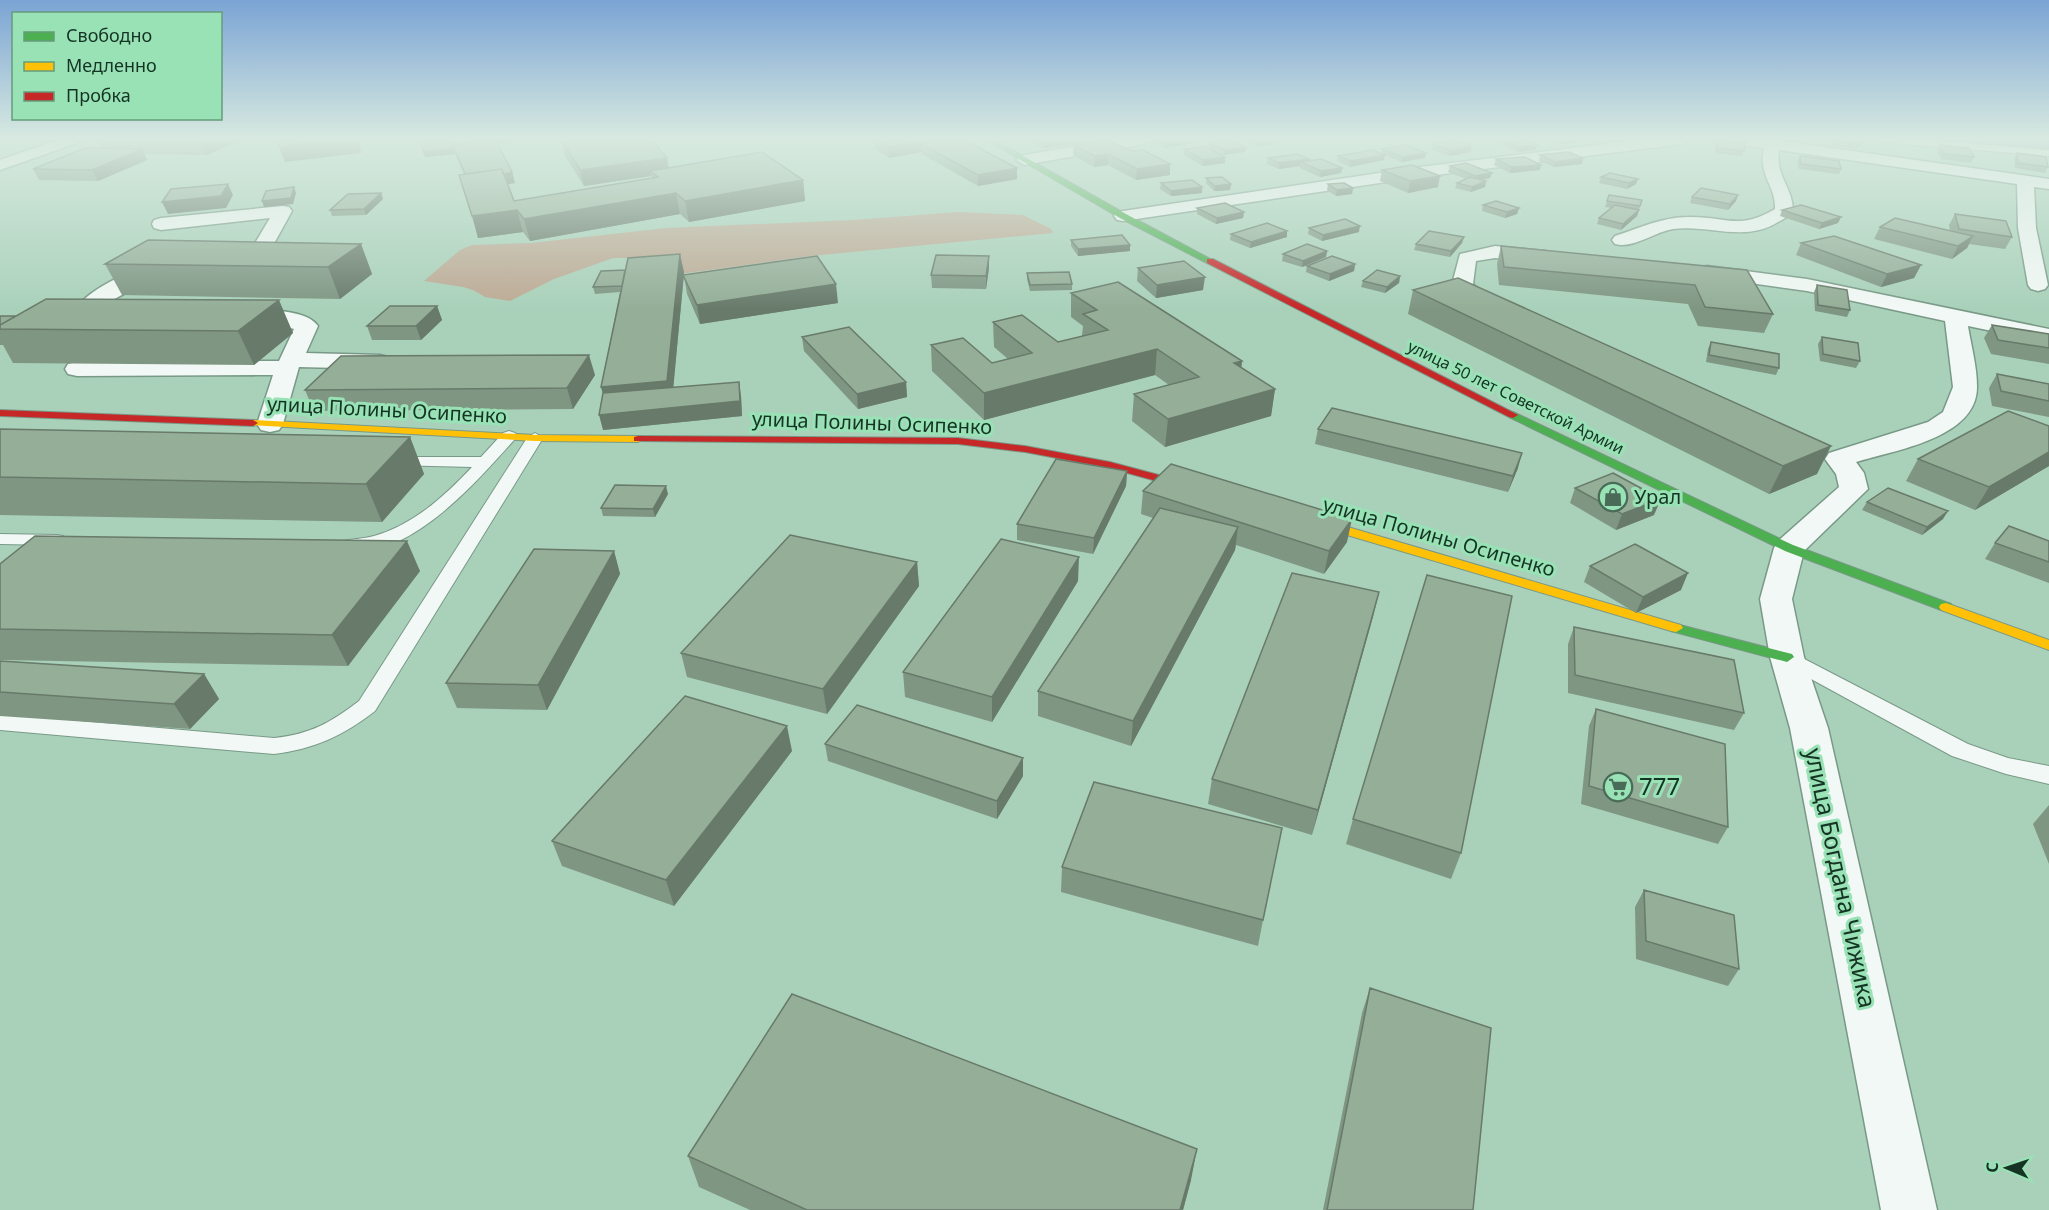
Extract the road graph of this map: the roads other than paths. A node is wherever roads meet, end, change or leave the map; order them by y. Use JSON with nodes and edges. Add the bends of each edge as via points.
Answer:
{"nodes":[{"id":1,"x":1087,"y":195,"type":"edge"},
{"id":2,"x":1262,"y":195,"type":"edge"},
{"id":3,"x":1783,"y":195,"type":"edge"},
{"id":4,"x":2026,"y":195,"type":"edge"},
{"id":5,"x":1123,"y":216,"type":"junction"},
{"id":6,"x":161,"y":224,"type":"dead end"},
{"id":7,"x":1622,"y":240,"type":"dead end"},
{"id":8,"x":279,"y":256,"type":"edge"},
{"id":9,"x":256,"y":258,"type":"junction"},
{"id":10,"x":234,"y":259,"type":"edge"},
{"id":11,"x":1568,"y":259,"type":"edge"},
{"id":12,"x":175,"y":264,"type":"edge"},
{"id":13,"x":1687,"y":270,"type":"edge"},
{"id":14,"x":2038,"y":285,"type":"dead end"},
{"id":15,"x":140,"y":315,"type":"edge"},
{"id":16,"x":1515,"y":316,"type":"edge"},
{"id":17,"x":1956,"y":316,"type":"junction"},
{"id":18,"x":222,"y":317,"type":"edge"},
{"id":19,"x":2049,"y":336,"type":"edge"},
{"id":20,"x":407,"y":363,"type":"edge"},
{"id":21,"x":290,"y":364,"type":"junction"},
{"id":22,"x":77,"y":369,"type":"edge"},
{"id":23,"x":0,"y":413,"type":"edge"},
{"id":24,"x":270,"y":424,"type":"junction"},
{"id":25,"x":509,"y":436,"type":"junction"},
{"id":26,"x":535,"y":438,"type":"junction"},
{"id":27,"x":379,"y":460,"type":"edge"},
{"id":28,"x":485,"y":462,"type":"junction"},
{"id":29,"x":1214,"y":493,"type":"edge"},
{"id":30,"x":1294,"y":516,"type":"edge"},
{"id":31,"x":0,"y":539,"type":"edge"},
{"id":32,"x":71,"y":540,"type":"edge"},
{"id":33,"x":331,"y":544,"type":"edge"},
{"id":34,"x":1789,"y":548,"type":"junction"},
{"id":35,"x":2049,"y":645,"type":"edge"},
{"id":36,"x":1787,"y":657,"type":"junction"},
{"id":37,"x":0,"y":722,"type":"edge"},
{"id":38,"x":2049,"y":775,"type":"edge"},
{"id":39,"x":1910,"y":1210,"type":"edge"}],
"edges":[{"from":1,"to":5,"type":"street","name":"улица 50 лет Советской Армии"},
{"from":2,"to":5,"type":"street"},
{"from":3,"to":7,"type":"street","via":[[1784,211],[1768,223],[1747,228],[1672,224]]},
{"from":4,"to":14,"type":"street","via":[[2027,228]]},
{"from":5,"to":34,"type":"street","name":"улица 50 лет Советской Армии","via":[[1492,405]]},
{"from":6,"to":9,"type":"street","via":[[283,211]]},
{"from":8,"to":9,"type":"street"},
{"from":9,"to":10,"type":"street"},
{"from":11,"to":16,"type":"street","via":[[1497,252],[1467,258],[1462,284],[1469,293]]},
{"from":12,"to":15,"type":"street","via":[[148,271],[89,306],[90,311],[102,314]]},
{"from":13,"to":17,"type":"street","via":[[1807,285]]},
{"from":17,"to":19,"type":"street"},
{"from":17,"to":34,"type":"street","via":[[1965,387],[1954,416],[1937,428],[1828,454],[1850,473],[1854,489]]},
{"from":18,"to":21,"type":"street","via":[[279,318],[297,320],[307,326]]},
{"from":20,"to":21,"type":"street"},
{"from":21,"to":22,"type":"street"},
{"from":21,"to":24,"type":"street"},
{"from":23,"to":24,"type":"street","name":"улица Полины Осипенко"},
{"from":24,"to":25,"type":"street","name":"улица Полины Осипенко"},
{"from":25,"to":26,"type":"street","name":"улица Полины Осипенко"},
{"from":25,"to":28,"type":"lane"},
{"from":26,"to":29,"type":"street","name":"улица Полины Осипенко","via":[[958,441],[1110,465]]},
{"from":26,"to":37,"type":"lane","via":[[366,706],[325,736],[274,746]]},
{"from":27,"to":28,"type":"lane"},
{"from":28,"to":33,"type":"lane","via":[[407,531],[354,545]]},
{"from":30,"to":36,"type":"street","name":"улица Полины Осипенко"},
{"from":31,"to":32,"type":"lane"},
{"from":34,"to":35,"type":"street","name":"улица 50 лет Советской Армии"},
{"from":34,"to":36,"type":"street","name":"улица Богдана Чижика","via":[[1776,599]]},
{"from":36,"to":38,"type":"lane","via":[[1960,750]]},
{"from":36,"to":39,"type":"street","name":"улица Богдана Чижика","via":[[1809,728]]}]}
